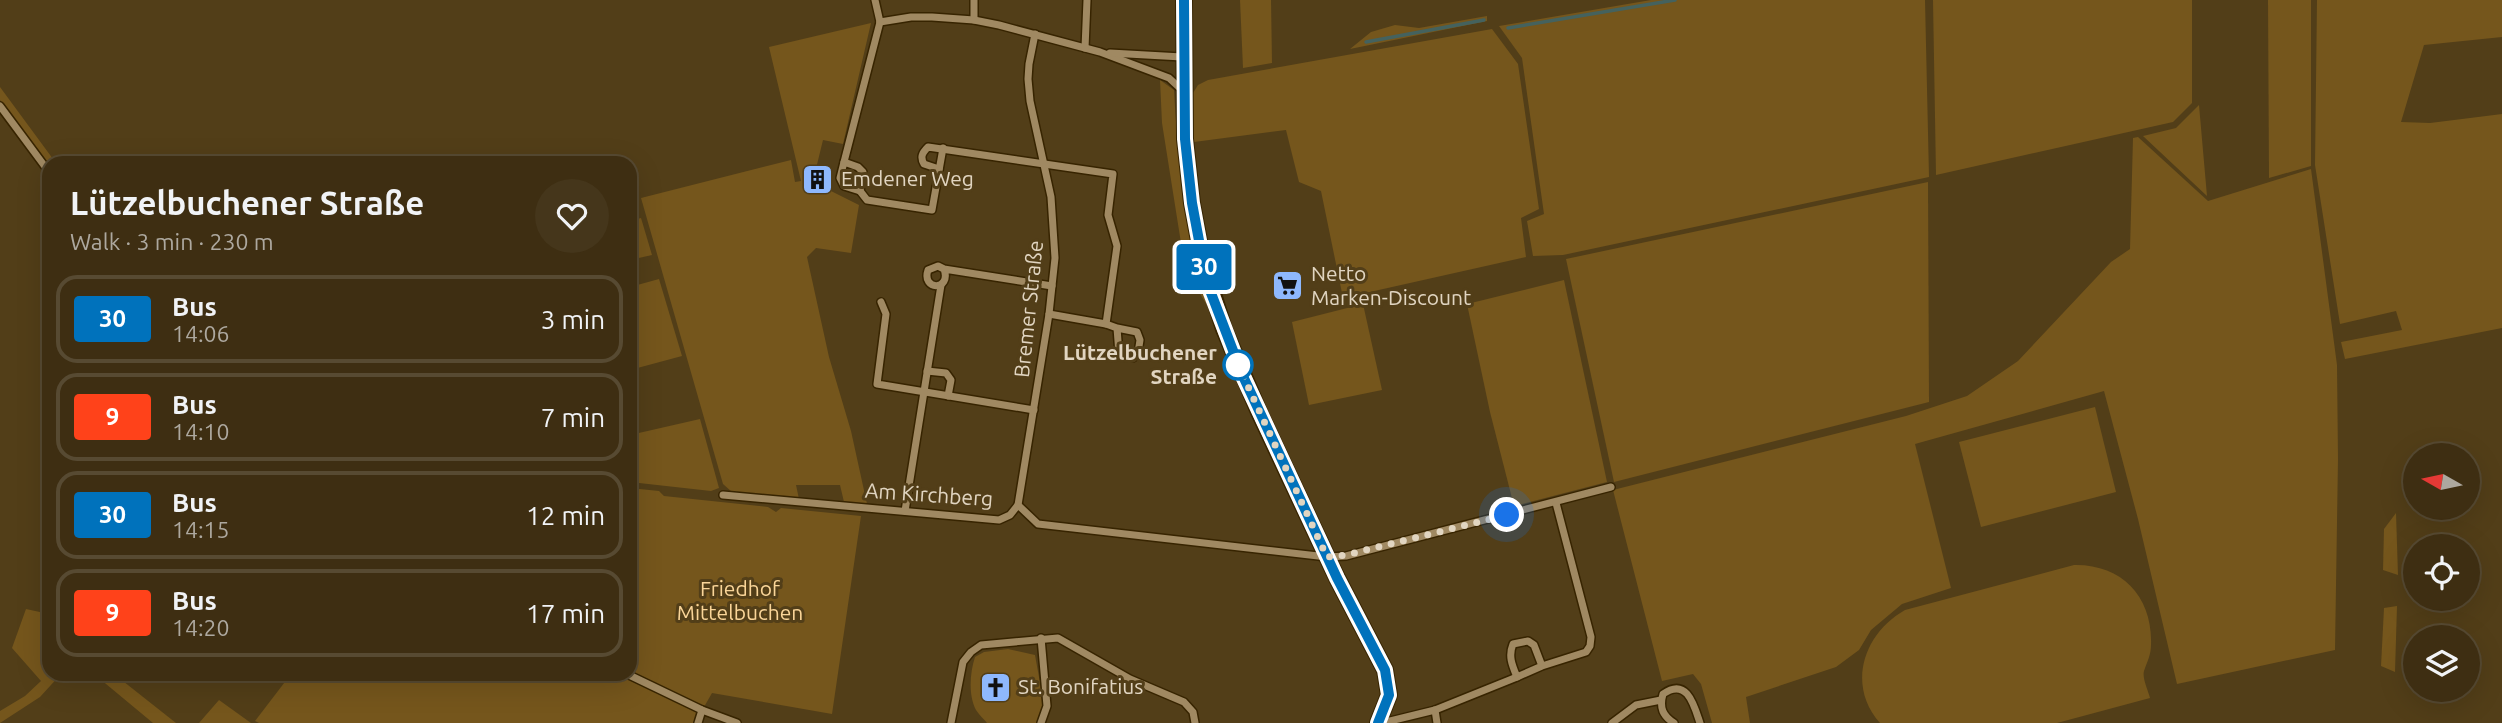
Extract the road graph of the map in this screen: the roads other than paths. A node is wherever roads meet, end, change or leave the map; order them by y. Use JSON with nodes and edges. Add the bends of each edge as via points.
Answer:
{"nodes":[{"id":1,"x":875,"y":0,"type":"edge"},
{"id":2,"x":974,"y":0,"type":"edge"},
{"id":3,"x":1087,"y":0,"type":"edge"},
{"id":4,"x":1184,"y":0,"type":"edge"},
{"id":5,"x":974,"y":20,"type":"junction"},
{"id":6,"x":880,"y":22,"type":"junction"},
{"id":7,"x":1035,"y":34,"type":"junction"},
{"id":8,"x":1085,"y":48,"type":"junction"},
{"id":9,"x":1100,"y":52,"type":"junction"},
{"id":10,"x":1182,"y":57,"type":"junction"},
{"id":11,"x":1183,"y":91,"type":"junction"},
{"id":12,"x":0,"y":106,"type":"edge"},
{"id":13,"x":943,"y":148,"type":"junction"},
{"id":14,"x":844,"y":162,"type":"junction"},
{"id":15,"x":42,"y":163,"type":"edge"},
{"id":16,"x":1044,"y":163,"type":"junction"},
{"id":17,"x":939,"y":169,"type":"junction"},
{"id":18,"x":860,"y":191,"type":"junction"},
{"id":19,"x":944,"y":269,"type":"junction"},
{"id":20,"x":941,"y":285,"type":"junction"},
{"id":21,"x":1052,"y":286,"type":"junction"},
{"id":22,"x":881,"y":302,"type":"dead end"},
{"id":23,"x":1049,"y":314,"type":"junction"},
{"id":24,"x":1105,"y":324,"type":"junction"},
{"id":25,"x":1116,"y":328,"type":"junction"},
{"id":26,"x":927,"y":371,"type":"junction"},
{"id":27,"x":925,"y":392,"type":"junction"},
{"id":28,"x":948,"y":396,"type":"junction"},
{"id":29,"x":1034,"y":410,"type":"junction"},
{"id":30,"x":1611,"y":487,"type":"dead end"},
{"id":31,"x":723,"y":495,"type":"dead end"},
{"id":32,"x":1556,"y":503,"type":"junction"},
{"id":33,"x":1017,"y":505,"type":"junction"},
{"id":34,"x":905,"y":511,"type":"junction"},
{"id":35,"x":1327,"y":557,"type":"junction"},
{"id":36,"x":1041,"y":638,"type":"junction"},
{"id":37,"x":1542,"y":666,"type":"junction"},
{"id":38,"x":1517,"y":677,"type":"junction"},
{"id":39,"x":637,"y":679,"type":"edge"},
{"id":40,"x":1661,"y":700,"type":"junction"},
{"id":41,"x":702,"y":710,"type":"junction"},
{"id":42,"x":1435,"y":710,"type":"junction"},
{"id":43,"x":698,"y":723,"type":"edge"},
{"id":44,"x":737,"y":723,"type":"edge"},
{"id":45,"x":951,"y":723,"type":"edge"},
{"id":46,"x":1041,"y":723,"type":"edge"},
{"id":47,"x":1195,"y":723,"type":"edge"},
{"id":48,"x":1380,"y":723,"type":"edge"},
{"id":49,"x":1437,"y":723,"type":"edge"},
{"id":50,"x":1612,"y":723,"type":"edge"},
{"id":51,"x":1674,"y":723,"type":"edge"},
{"id":52,"x":1700,"y":723,"type":"edge"}],
"edges":[{"from":1,"to":6,"type":"street"},
{"from":2,"to":5,"type":"street"},
{"from":3,"to":8,"type":"street"},
{"from":4,"to":10,"type":"main road"},
{"from":5,"to":6,"type":"street","via":[[911,17]]},
{"from":5,"to":7,"type":"street"},
{"from":6,"to":14,"type":"street"},
{"from":7,"to":8,"type":"street"},
{"from":7,"to":16,"type":"street","name":"Bremer Straße","via":[[1028,79]]},
{"from":8,"to":9,"type":"street"},
{"from":9,"to":10,"type":"street"},
{"from":9,"to":11,"type":"street","via":[[1168,78]]},
{"from":10,"to":11,"type":"main road"},
{"from":11,"to":35,"type":"main road","via":[[1192,203],[1211,293],[1242,374]]},
{"from":12,"to":15,"type":"street"},
{"from":13,"to":16,"type":"street"},
{"from":13,"to":17,"type":"street"},
{"from":13,"to":17,"type":"street","via":[[928,147],[922,153],[924,164]]},
{"from":14,"to":18,"type":"street","via":[[863,172]]},
{"from":14,"to":18,"type":"street","via":[[840,178],[844,186]]},
{"from":16,"to":21,"type":"street","name":"Bremer Straße","via":[[1055,226]]},
{"from":16,"to":24,"type":"street","via":[[1113,174],[1108,215],[1117,246]]},
{"from":17,"to":18,"type":"street","via":[[932,210],[867,200]]},
{"from":19,"to":20,"type":"street"},
{"from":19,"to":20,"type":"street","via":[[932,267],[926,276],[929,283]]},
{"from":19,"to":21,"type":"street"},
{"from":20,"to":26,"type":"street"},
{"from":21,"to":23,"type":"street","name":"Bremer Straße"},
{"from":22,"to":27,"type":"street","via":[[886,314],[877,384]]},
{"from":23,"to":24,"type":"street"},
{"from":23,"to":29,"type":"street","name":"Bremer Straße"},
{"from":24,"to":25,"type":"street"},
{"from":25,"to":25,"type":"street","via":[[1119,354],[1133,358],[1138,353],[1137,332]]},
{"from":26,"to":27,"type":"street"},
{"from":26,"to":28,"type":"street","via":[[946,373],[951,380]]},
{"from":27,"to":28,"type":"street"},
{"from":27,"to":34,"type":"street"},
{"from":28,"to":29,"type":"street"},
{"from":29,"to":33,"type":"street","name":"Bremer Straße"},
{"from":30,"to":32,"type":"street","name":"Am Kirchberg"},
{"from":31,"to":34,"type":"street","name":"Am Kirchberg"},
{"from":32,"to":35,"type":"street","name":"Am Kirchberg"},
{"from":32,"to":37,"type":"street","via":[[1591,637],[1586,652]]},
{"from":33,"to":34,"type":"street","name":"Am Kirchberg","via":[[999,520]]},
{"from":33,"to":35,"type":"street","name":"Am Kirchberg","via":[[1038,524]]},
{"from":35,"to":48,"type":"main road","via":[[1388,680]]},
{"from":36,"to":45,"type":"street","via":[[981,645],[971,652],[963,662]]},
{"from":36,"to":46,"type":"street","via":[[1047,706]]},
{"from":36,"to":47,"type":"street","via":[[1065,640],[1130,679],[1184,702]]},
{"from":37,"to":38,"type":"street"},
{"from":37,"to":38,"type":"street","via":[[1528,640],[1513,644],[1510,652]]},
{"from":38,"to":42,"type":"street"},
{"from":39,"to":41,"type":"street"},
{"from":40,"to":50,"type":"street","via":[[1636,705]]},
{"from":40,"to":51,"type":"street","via":[[1664,715]]},
{"from":40,"to":52,"type":"street","via":[[1666,691],[1685,692]]},
{"from":41,"to":43,"type":"street"},
{"from":41,"to":44,"type":"street"},
{"from":42,"to":48,"type":"street"},
{"from":42,"to":49,"type":"street"}]}
